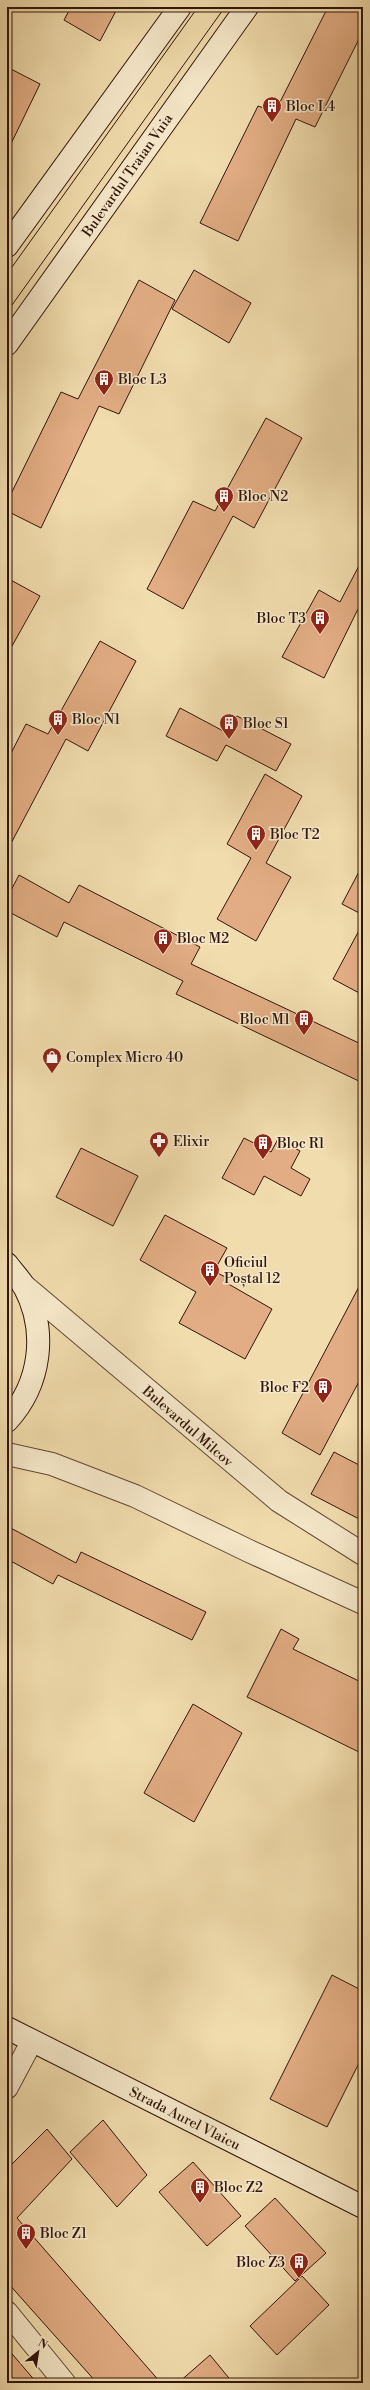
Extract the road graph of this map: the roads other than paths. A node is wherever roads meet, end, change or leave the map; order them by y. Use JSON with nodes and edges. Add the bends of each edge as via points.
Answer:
{"nodes":[{"id":1,"x":180,"y":7,"type":"edge"},
{"id":2,"x":247,"y":7,"type":"edge"},
{"id":3,"x":7,"y":246,"type":"edge"},
{"id":4,"x":7,"y":344,"type":"edge"},
{"id":5,"x":7,"y":1264,"type":"edge"},
{"id":6,"x":23,"y":1285,"type":"junction"},
{"id":7,"x":7,"y":1421,"type":"edge"},
{"id":8,"x":7,"y":1454,"type":"edge"},
{"id":9,"x":363,"y":1554,"type":"edge"},
{"id":10,"x":363,"y":1602,"type":"edge"},
{"id":11,"x":7,"y":2028,"type":"edge"},
{"id":12,"x":32,"y":2041,"type":"junction"},
{"id":13,"x":7,"y":2088,"type":"edge"},
{"id":14,"x":363,"y":2207,"type":"edge"},
{"id":15,"x":7,"y":2312,"type":"edge"},
{"id":16,"x":65,"y":2383,"type":"edge"}],
"edges":[{"from":1,"to":3,"type":"main road"},
{"from":2,"to":4,"type":"main road","name":"Bulevardul Traian Vuia"},
{"from":5,"to":6,"type":"main road"},
{"from":6,"to":7,"type":"main road","via":[[34,1309],[39,1335],[37,1362],[30,1387],[17,1410]]},
{"from":6,"to":9,"type":"main road","name":"Bulevardul Milcov","via":[[278,1501]]},
{"from":8,"to":10,"type":"main road","via":[[52,1464],[135,1496]]},
{"from":11,"to":12,"type":"main road","name":"Strada Aurel Vlaicu"},
{"from":12,"to":13,"type":"street"},
{"from":12,"to":14,"type":"main road","name":"Strada Aurel Vlaicu"},
{"from":15,"to":16,"type":"street"}]}
